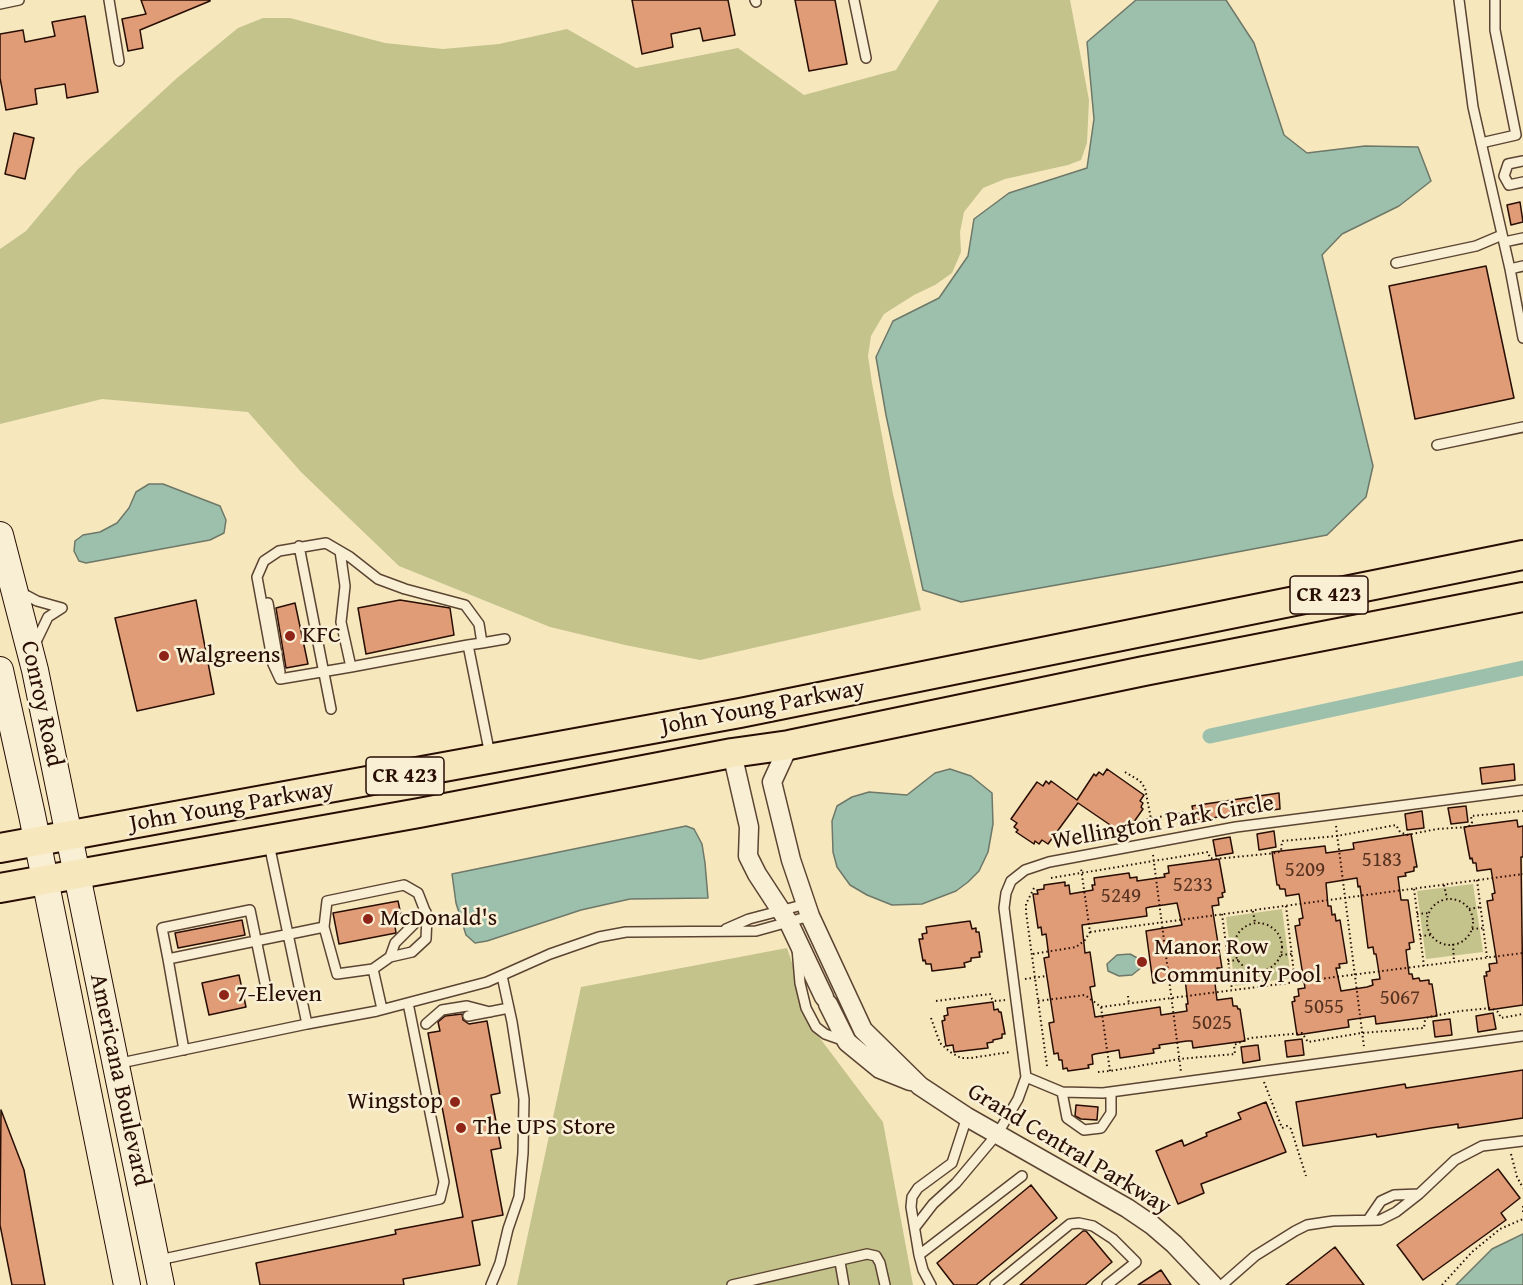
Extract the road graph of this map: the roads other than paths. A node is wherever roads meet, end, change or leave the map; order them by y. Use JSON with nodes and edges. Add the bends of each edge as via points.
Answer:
{"nodes":[{"id":1,"x":19,"y":0,"type":"edge"},
{"id":2,"x":109,"y":0,"type":"edge"},
{"id":3,"x":854,"y":0,"type":"edge"},
{"id":4,"x":1459,"y":0,"type":"edge"},
{"id":5,"x":1496,"y":0,"type":"edge"},
{"id":6,"x":0,"y":4,"type":"edge"},
{"id":7,"x":866,"y":58,"type":"dead end"},
{"id":8,"x":119,"y":61,"type":"dead end"},
{"id":9,"x":1481,"y":143,"type":"junction"},
{"id":10,"x":1523,"y":161,"type":"edge"},
{"id":11,"x":1523,"y":182,"type":"edge"},
{"id":12,"x":1523,"y":238,"type":"edge"},
{"id":13,"x":1503,"y":239,"type":"junction"},
{"id":14,"x":1396,"y":263,"type":"dead end"},
{"id":15,"x":1523,"y":266,"type":"edge"},
{"id":16,"x":1510,"y":269,"type":"junction"},
{"id":17,"x":1523,"y":338,"type":"edge"},
{"id":18,"x":1523,"y":427,"type":"edge"},
{"id":19,"x":1437,"y":445,"type":"dead end"},
{"id":20,"x":0,"y":535,"type":"edge"},
{"id":21,"x":299,"y":546,"type":"junction"},
{"id":22,"x":340,"y":551,"type":"junction"},
{"id":23,"x":1523,"y":555,"type":"edge"},
{"id":24,"x":14,"y":590,"type":"junction"},
{"id":25,"x":1523,"y":597,"type":"edge"},
{"id":26,"x":505,"y":639,"type":"dead end"},
{"id":27,"x":482,"y":643,"type":"junction"},
{"id":28,"x":468,"y":645,"type":"junction"},
{"id":29,"x":30,"y":653,"type":"junction"},
{"id":30,"x":1003,"y":660,"type":"junction"},
{"id":31,"x":351,"y":667,"type":"junction"},
{"id":32,"x":0,"y":670,"type":"edge"},
{"id":33,"x":323,"y":672,"type":"junction"},
{"id":34,"x":331,"y":708,"type":"dead end"},
{"id":35,"x":740,"y":713,"type":"junction"},
{"id":36,"x":789,"y":745,"type":"junction"},
{"id":37,"x":732,"y":753,"type":"junction"},
{"id":38,"x":490,"y":760,"type":"junction"},
{"id":39,"x":663,"y":766,"type":"junction"},
{"id":40,"x":1523,"y":790,"type":"edge"},
{"id":41,"x":69,"y":836,"type":"junction"},
{"id":42,"x":268,"y":840,"type":"junction"},
{"id":43,"x":37,"y":842,"type":"junction"},
{"id":44,"x":0,"y":848,"type":"edge"},
{"id":45,"x":77,"y":875,"type":"junction"},
{"id":46,"x":45,"y":880,"type":"junction"},
{"id":47,"x":0,"y":888,"type":"edge"},
{"id":48,"x":808,"y":910,"type":"junction"},
{"id":49,"x":426,"y":912,"type":"junction"},
{"id":50,"x":788,"y":923,"type":"junction"},
{"id":51,"x":324,"y":927,"type":"junction"},
{"id":52,"x":722,"y":932,"type":"junction"},
{"id":53,"x":288,"y":935,"type":"junction"},
{"id":54,"x":256,"y":941,"type":"junction"},
{"id":55,"x":390,"y":957,"type":"junction"},
{"id":56,"x":168,"y":959,"type":"junction"},
{"id":57,"x":373,"y":969,"type":"junction"},
{"id":58,"x":502,"y":976,"type":"junction"},
{"id":59,"x":265,"y":983,"type":"dead end"},
{"id":60,"x":408,"y":1003,"type":"junction"},
{"id":61,"x":509,"y":1008,"type":"junction"},
{"id":62,"x":382,"y":1009,"type":"junction"},
{"id":63,"x":490,"y":1012,"type":"junction"},
{"id":64,"x":856,"y":1015,"type":"junction"},
{"id":65,"x":468,"y":1016,"type":"dead end"},
{"id":66,"x":438,"y":1022,"type":"dead end"},
{"id":67,"x":307,"y":1024,"type":"junction"},
{"id":68,"x":426,"y":1024,"type":"junction"},
{"id":69,"x":413,"y":1027,"type":"junction"},
{"id":70,"x":844,"y":1035,"type":"junction"},
{"id":71,"x":1523,"y":1036,"type":"edge"},
{"id":72,"x":184,"y":1050,"type":"junction"},
{"id":73,"x":116,"y":1064,"type":"junction"},
{"id":74,"x":1026,"y":1077,"type":"junction"},
{"id":75,"x":920,"y":1086,"type":"junction"},
{"id":76,"x":1062,"y":1092,"type":"junction"},
{"id":77,"x":1111,"y":1092,"type":"junction"},
{"id":78,"x":967,"y":1117,"type":"junction"},
{"id":79,"x":998,"y":1132,"type":"junction"},
{"id":80,"x":1523,"y":1141,"type":"edge"},
{"id":81,"x":1022,"y":1176,"type":"dead end"},
{"id":82,"x":1419,"y":1194,"type":"junction"},
{"id":83,"x":113,"y":1218,"type":"junction"},
{"id":84,"x":1368,"y":1220,"type":"junction"},
{"id":85,"x":916,"y":1226,"type":"junction"},
{"id":86,"x":919,"y":1255,"type":"junction"},
{"id":87,"x":840,"y":1262,"type":"junction"},
{"id":88,"x":159,"y":1273,"type":"edge"},
{"id":89,"x":127,"y":1285,"type":"edge"},
{"id":90,"x":490,"y":1285,"type":"edge"},
{"id":91,"x":732,"y":1285,"type":"edge"},
{"id":92,"x":844,"y":1285,"type":"edge"},
{"id":93,"x":885,"y":1285,"type":"edge"},
{"id":94,"x":931,"y":1285,"type":"edge"},
{"id":95,"x":995,"y":1285,"type":"edge"},
{"id":96,"x":1107,"y":1285,"type":"edge"},
{"id":97,"x":1213,"y":1285,"type":"edge"},
{"id":98,"x":1222,"y":1285,"type":"edge"}],
"edges":[{"from":1,"to":6,"type":"lane"},
{"from":2,"to":8,"type":"lane"},
{"from":3,"to":7,"type":"lane"},
{"from":4,"to":9,"type":"lane"},
{"from":5,"to":9,"type":"lane","via":[[1495,30],[1516,135]]},
{"from":9,"to":13,"type":"lane"},
{"from":10,"to":11,"type":"lane","via":[[1508,164],[1504,176],[1509,186]]},
{"from":12,"to":13,"type":"lane"},
{"from":13,"to":14,"type":"lane"},
{"from":13,"to":16,"type":"lane"},
{"from":15,"to":16,"type":"lane"},
{"from":16,"to":17,"type":"lane"},
{"from":18,"to":19,"type":"lane"},
{"from":20,"to":24,"type":"main road","name":"Conroy Road"},
{"from":21,"to":22,"type":"lane","via":[[326,543]]},
{"from":21,"to":33,"type":"lane"},
{"from":21,"to":33,"type":"lane","via":[[279,551],[264,561],[257,577],[273,664],[280,679]]},
{"from":22,"to":27,"type":"lane","via":[[378,579],[465,605],[479,624]]},
{"from":22,"to":31,"type":"lane","via":[[345,586],[341,622]]},
{"from":23,"to":30,"type":"highway","name":"John Young Parkway","number":"CR 423"},
{"from":24,"to":29,"type":"main road","name":"Conroy Road"},
{"from":24,"to":29,"type":"lane","via":[[62,608],[48,617]]},
{"from":25,"to":36,"type":"highway","name":"John Young Parkway","number":"CR 423"},
{"from":26,"to":27,"type":"lane"},
{"from":27,"to":28,"type":"lane"},
{"from":28,"to":31,"type":"lane"},
{"from":28,"to":38,"type":"lane"},
{"from":29,"to":41,"type":"main road","name":"Conroy Road"},
{"from":30,"to":35,"type":"highway","name":"John Young Parkway","number":"CR 423"},
{"from":30,"to":37,"type":"highway","via":[[959,686],[744,729]]},
{"from":31,"to":33,"type":"lane"},
{"from":32,"to":43,"type":"main road","name":"Conroy Road"},
{"from":33,"to":34,"type":"lane"},
{"from":35,"to":38,"type":"highway","name":"John Young Parkway","number":"CR 423"},
{"from":35,"to":39,"type":"highway","via":[[725,741]]},
{"from":36,"to":37,"type":"highway","name":"John Young Parkway","number":"CR 423"},
{"from":36,"to":48,"type":"street","name":"Grand Central Parkway","via":[[772,782]]},
{"from":37,"to":39,"type":"highway","name":"John Young Parkway","number":"CR 423"},
{"from":37,"to":50,"type":"street","name":"Grand Central Parkway","via":[[749,827],[748,856]]},
{"from":38,"to":41,"type":"highway","name":"John Young Parkway","number":"CR 423"},
{"from":39,"to":42,"type":"highway","name":"John Young Parkway","number":"CR 423"},
{"from":40,"to":74,"type":"lane","name":"Wellington Park Circle","via":[[1236,827],[1049,862],[1025,870],[1011,881],[1004,909]]},
{"from":41,"to":43,"type":"highway","name":"John Young Parkway","number":"CR 423"},
{"from":41,"to":45,"type":"main road","name":"Conroy Road"},
{"from":42,"to":45,"type":"highway","name":"John Young Parkway","number":"CR 423"},
{"from":42,"to":53,"type":"lane"},
{"from":43,"to":44,"type":"highway","name":"John Young Parkway","number":"CR 423"},
{"from":43,"to":46,"type":"main road","name":"Conroy Road"},
{"from":45,"to":46,"type":"highway","name":"John Young Parkway","number":"CR 423"},
{"from":45,"to":73,"type":"main road","name":"Americana Boulevard"},
{"from":46,"to":47,"type":"highway","name":"John Young Parkway","number":"CR 423"},
{"from":46,"to":83,"type":"main road","name":"Americana Boulevard"},
{"from":48,"to":50,"type":"lane"},
{"from":48,"to":50,"type":"lane"},
{"from":48,"to":64,"type":"street","name":"Grand Central Parkway"},
{"from":49,"to":51,"type":"lane","via":[[418,893],[404,885],[327,901]]},
{"from":49,"to":55,"type":"lane","via":[[395,943]]},
{"from":49,"to":55,"type":"lane","via":[[426,939],[412,952]]},
{"from":50,"to":52,"type":"lane","via":[[756,931]]},
{"from":50,"to":52,"type":"lane","via":[[749,919]]},
{"from":50,"to":70,"type":"street","name":"Grand Central Parkway"},
{"from":50,"to":70,"type":"lane","via":[[812,1019],[825,1034]]},
{"from":51,"to":53,"type":"lane"},
{"from":51,"to":57,"type":"lane","via":[[337,974]]},
{"from":52,"to":58,"type":"lane","via":[[626,932],[599,937]]},
{"from":53,"to":54,"type":"lane"},
{"from":53,"to":67,"type":"lane"},
{"from":54,"to":56,"type":"lane","via":[[195,949]]},
{"from":54,"to":56,"type":"lane","via":[[250,910],[227,919],[162,928]]},
{"from":54,"to":59,"type":"lane"},
{"from":55,"to":57,"type":"lane"},
{"from":56,"to":72,"type":"lane"},
{"from":57,"to":62,"type":"lane"},
{"from":58,"to":60,"type":"lane"},
{"from":58,"to":61,"type":"lane"},
{"from":60,"to":62,"type":"lane"},
{"from":60,"to":69,"type":"lane"},
{"from":61,"to":63,"type":"lane"},
{"from":61,"to":90,"type":"lane","via":[[524,1100],[523,1153],[519,1197]]},
{"from":62,"to":67,"type":"lane"},
{"from":63,"to":65,"type":"lane"},
{"from":63,"to":68,"type":"lane","via":[[467,1006],[442,1010]]},
{"from":64,"to":70,"type":"lane"},
{"from":64,"to":75,"type":"street","name":"Grand Central Parkway","via":[[863,1030]]},
{"from":66,"to":68,"type":"lane"},
{"from":67,"to":72,"type":"lane"},
{"from":68,"to":69,"type":"lane"},
{"from":69,"to":88,"type":"lane","via":[[444,1182],[440,1199]]},
{"from":70,"to":75,"type":"street","name":"Grand Central Parkway","via":[[880,1069]]},
{"from":71,"to":77,"type":"lane"},
{"from":72,"to":73,"type":"lane"},
{"from":73,"to":88,"type":"main road","name":"Americana Boulevard"},
{"from":74,"to":76,"type":"lane"},
{"from":74,"to":79,"type":"lane"},
{"from":75,"to":78,"type":"street","name":"Grand Central Parkway"},
{"from":76,"to":77,"type":"lane"},
{"from":76,"to":77,"type":"lane","via":[[1067,1118],[1084,1130],[1101,1128],[1111,1113]]},
{"from":78,"to":79,"type":"street","name":"Grand Central Parkway"},
{"from":78,"to":85,"type":"lane","via":[[952,1163],[912,1197]]},
{"from":79,"to":85,"type":"lane"},
{"from":79,"to":97,"type":"street","name":"Grand Central Parkway","via":[[1152,1225]]},
{"from":80,"to":82,"type":"lane","via":[[1482,1146],[1455,1160]]},
{"from":81,"to":86,"type":"lane"},
{"from":82,"to":84,"type":"lane","via":[[1380,1220]]},
{"from":82,"to":84,"type":"lane","via":[[1394,1195],[1381,1201]]},
{"from":83,"to":88,"type":"main road"},
{"from":83,"to":89,"type":"main road","name":"Americana Boulevard"},
{"from":84,"to":98,"type":"lane","via":[[1307,1225],[1255,1256]]},
{"from":85,"to":86,"type":"lane"},
{"from":86,"to":94,"type":"lane"},
{"from":87,"to":91,"type":"lane"},
{"from":87,"to":92,"type":"lane"},
{"from":87,"to":93,"type":"lane","via":[[867,1254],[876,1256]]},
{"from":95,"to":96,"type":"lane","via":[[1070,1224],[1079,1223],[1093,1226],[1113,1239],[1136,1262]]}]}
